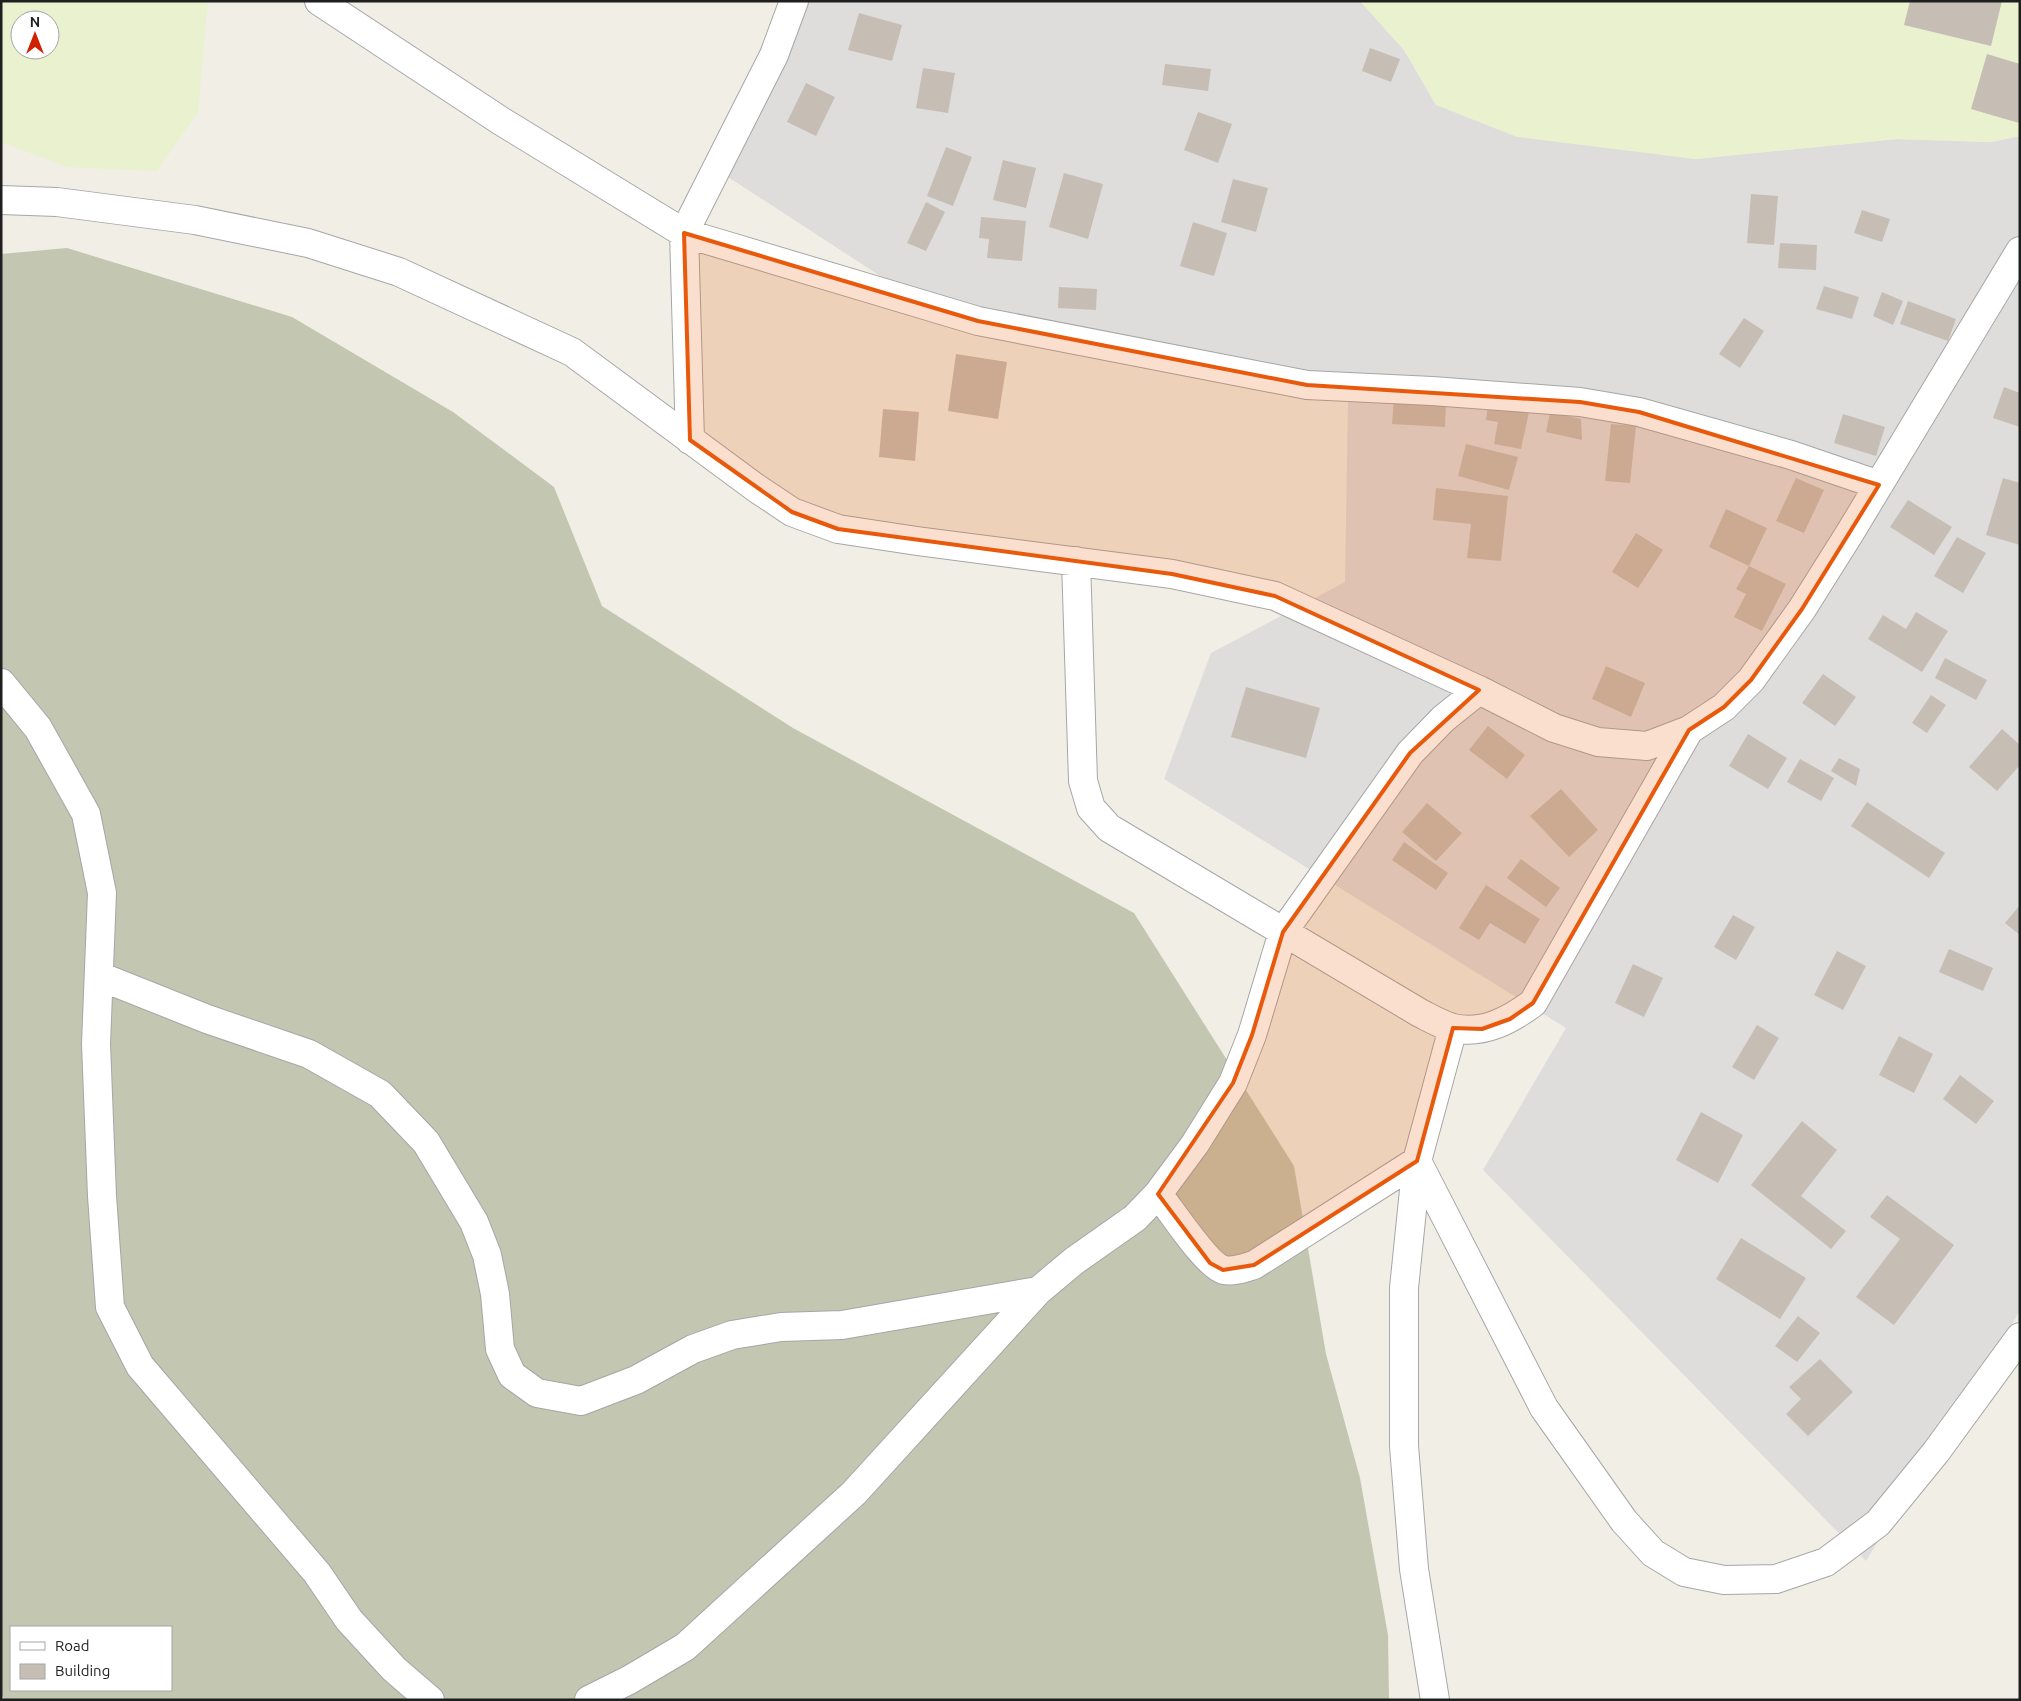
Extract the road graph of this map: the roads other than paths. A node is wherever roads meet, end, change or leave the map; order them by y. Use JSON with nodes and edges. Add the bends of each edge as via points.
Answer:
{"nodes":[{"id":1,"x":319,"y":1,"type":"edge"},
{"id":2,"x":794,"y":1,"type":"edge"},
{"id":3,"x":1,"y":200,"type":"edge"},
{"id":4,"x":684,"y":233,"type":"junction"},
{"id":5,"x":2020,"y":252,"type":"edge"},
{"id":6,"x":690,"y":440,"type":"junction"},
{"id":7,"x":1880,"y":484,"type":"junction"},
{"id":8,"x":1076,"y":561,"type":"junction"},
{"id":9,"x":1,"y":683,"type":"edge"},
{"id":10,"x":1479,"y":690,"type":"junction"},
{"id":11,"x":1689,"y":730,"type":"junction"},
{"id":12,"x":1283,"y":932,"type":"junction"},
{"id":13,"x":99,"y":976,"type":"junction"},
{"id":14,"x":1453,"y":1028,"type":"junction"},
{"id":15,"x":1417,"y":1161,"type":"junction"},
{"id":16,"x":1158,"y":1194,"type":"junction"},
{"id":17,"x":1038,"y":1291,"type":"junction"},
{"id":18,"x":2020,"y":1337,"type":"edge"},
{"id":19,"x":430,"y":1700,"type":"edge"},
{"id":20,"x":589,"y":1700,"type":"edge"},
{"id":21,"x":1434,"y":1700,"type":"edge"}],
"edges":[{"from":1,"to":4,"type":"street","via":[[501,121]]},
{"from":2,"to":4,"type":"street","via":[[774,55]]},
{"from":3,"to":6,"type":"street","via":[[57,202],[195,220],[308,243],[399,272],[572,352]]},
{"from":4,"to":6,"type":"street"},
{"from":4,"to":7,"type":"street","via":[[978,321],[1307,385],[1580,402],[1639,412]]},
{"from":5,"to":7,"type":"street"},
{"from":6,"to":8,"type":"street","via":[[792,512],[838,529]]},
{"from":7,"to":11,"type":"street","via":[[1802,610],[1751,680],[1724,707]]},
{"from":8,"to":10,"type":"street","via":[[1172,574],[1276,596]]},
{"from":8,"to":12,"type":"street","via":[[1083,781],[1092,808],[1109,828]]},
{"from":9,"to":13,"type":"street","via":[[38,728],[86,814],[102,893]]},
{"from":10,"to":11,"type":"street","via":[[1554,728],[1598,742],[1647,746]]},
{"from":10,"to":12,"type":"street","via":[[1443,719],[1410,753]]},
{"from":11,"to":14,"type":"street","via":[[1533,1003],[1510,1019],[1482,1029]]},
{"from":12,"to":14,"type":"street","via":[[1420,1013]]},
{"from":12,"to":16,"type":"street","via":[[1252,1035],[1233,1083]]},
{"from":13,"to":17,"type":"street","via":[[309,1054],[380,1094],[426,1142],[474,1222],[495,1294],[500,1349],[512,1375],[537,1393],[581,1401],[636,1380],[693,1349],[732,1335],[780,1327],[842,1325]]},
{"from":13,"to":19,"type":"street","via":[[98,1082],[110,1307],[140,1366],[316,1572],[349,1620],[394,1669]]},
{"from":14,"to":15,"type":"street"},
{"from":15,"to":16,"type":"street","via":[[1254,1265],[1236,1270],[1223,1270],[1210,1262]]},
{"from":15,"to":18,"type":"street","via":[[1544,1408],[1624,1521],[1653,1553],[1684,1572],[1724,1580],[1776,1579],[1826,1562],[1878,1523],[1936,1452]]},
{"from":15,"to":21,"type":"street","via":[[1404,1288],[1404,1446],[1414,1569]]},
{"from":16,"to":17,"type":"street","via":[[1136,1218],[1074,1261]]},
{"from":17,"to":20,"type":"street","via":[[847,1500],[685,1646]]}]}
